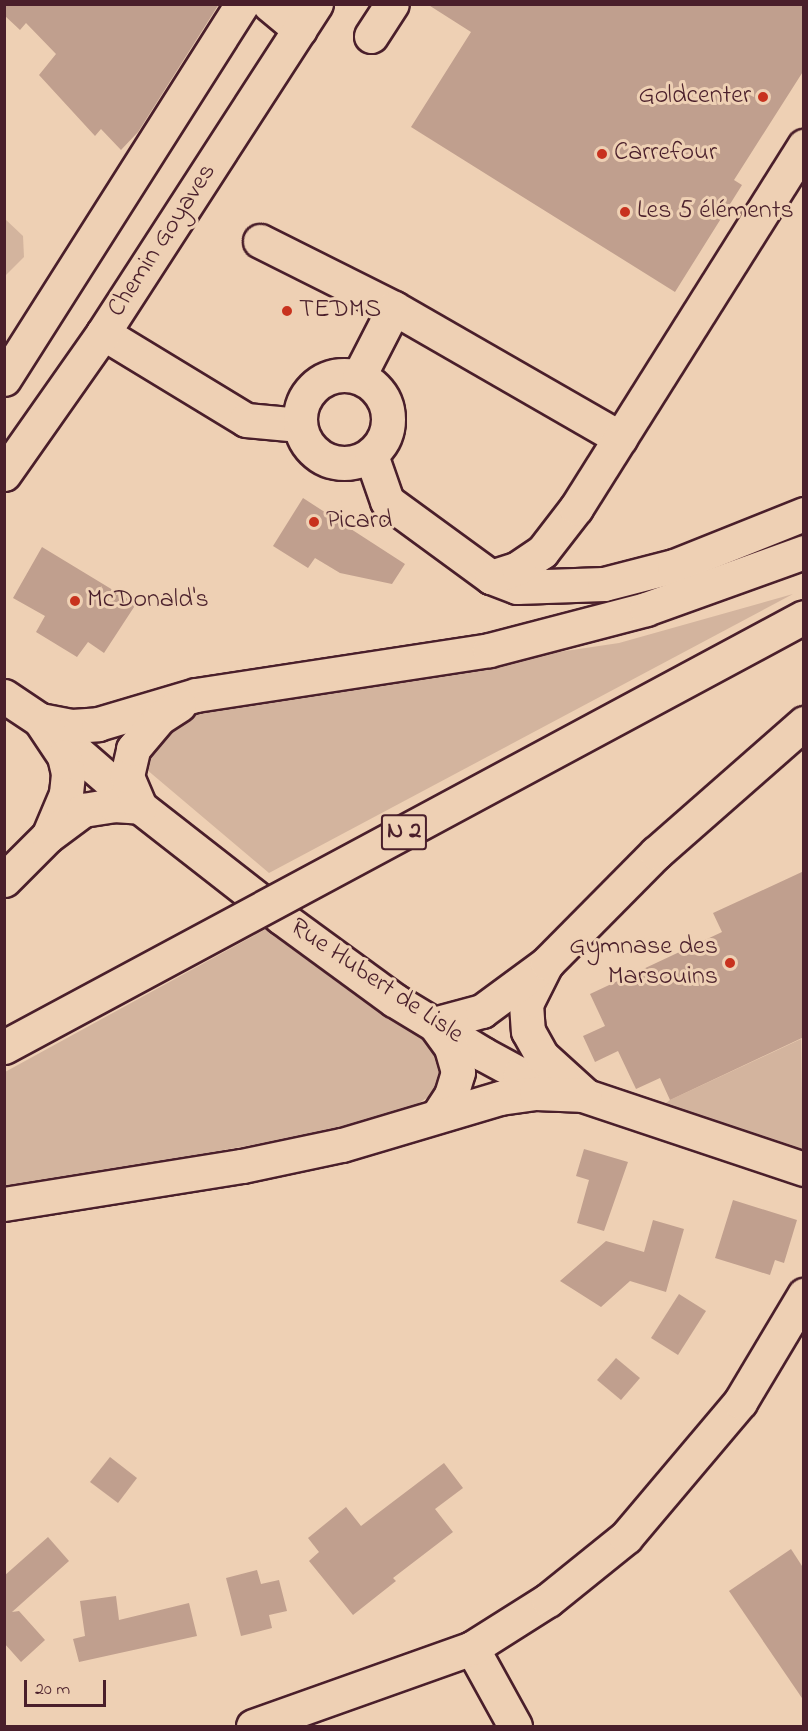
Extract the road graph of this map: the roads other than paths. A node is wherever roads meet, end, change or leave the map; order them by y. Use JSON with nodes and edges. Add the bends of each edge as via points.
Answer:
{"nodes":[{"id":1,"x":242,"y":4,"type":"edge"},
{"id":2,"x":269,"y":4,"type":"edge"},
{"id":3,"x":392,"y":4,"type":"edge"},
{"id":4,"x":308,"y":17,"type":"edge"},
{"id":5,"x":371,"y":36,"type":"dead end"},
{"id":6,"x":804,"y":146,"type":"edge"},
{"id":7,"x":260,"y":241,"type":"dead end"},
{"id":8,"x":394,"y":308,"type":"junction"},
{"id":9,"x":103,"y":333,"type":"junction"},
{"id":10,"x":359,"y":376,"type":"junction"},
{"id":11,"x":4,"y":379,"type":"edge"},
{"id":12,"x":300,"y":425,"type":"junction"},
{"id":13,"x":620,"y":438,"type":"junction"},
{"id":14,"x":371,"y":455,"type":"junction"},
{"id":15,"x":4,"y":474,"type":"edge"},
{"id":16,"x":804,"y":514,"type":"edge"},
{"id":17,"x":804,"y":552,"type":"edge"},
{"id":18,"x":491,"y":577,"type":"junction"},
{"id":19,"x":804,"y":617,"type":"edge"},
{"id":20,"x":196,"y":694,"type":"junction"},
{"id":21,"x":4,"y":696,"type":"edge"},
{"id":22,"x":40,"y":720,"type":"junction"},
{"id":23,"x":804,"y":723,"type":"edge"},
{"id":24,"x":140,"y":807,"type":"junction"},
{"id":25,"x":48,"y":836,"type":"junction"},
{"id":26,"x":4,"y":880,"type":"edge"},
{"id":27,"x":547,"y":963,"type":"junction"},
{"id":28,"x":434,"y":1024,"type":"junction"},
{"id":29,"x":4,"y":1047,"type":"edge"},
{"id":30,"x":585,"y":1095,"type":"junction"},
{"id":31,"x":438,"y":1115,"type":"junction"},
{"id":32,"x":804,"y":1169,"type":"edge"},
{"id":33,"x":4,"y":1204,"type":"edge"},
{"id":34,"x":804,"y":1295,"type":"edge"},
{"id":35,"x":472,"y":1648,"type":"junction"},
{"id":36,"x":253,"y":1726,"type":"edge"},
{"id":37,"x":515,"y":1726,"type":"edge"}],
"edges":[{"from":1,"to":11,"type":"main road"},
{"from":2,"to":4,"type":"main road"},
{"from":3,"to":5,"type":"main road"},
{"from":4,"to":9,"type":"main road","name":"Chemin Goyaves"},
{"from":6,"to":13,"type":"main road"},
{"from":7,"to":8,"type":"main road"},
{"from":8,"to":10,"type":"main road"},
{"from":8,"to":13,"type":"main road"},
{"from":9,"to":12,"type":"main road","via":[[246,420]]},
{"from":9,"to":15,"type":"main road","name":"Chemin Goyaves"},
{"from":10,"to":12,"type":"main road","via":[[336,375],[316,385],[302,403]]},
{"from":10,"to":14,"type":"main road","via":[[379,390],[389,412],[386,436]]},
{"from":12,"to":14,"type":"main road","via":[[305,440],[317,454],[334,463],[354,463]]},
{"from":13,"to":18,"type":"main road","via":[[576,508],[542,552],[518,568]]},
{"from":14,"to":18,"type":"main road","via":[[387,501]]},
{"from":16,"to":18,"type":"main road","via":[[674,566],[604,584],[517,587]]},
{"from":17,"to":20,"type":"main road","via":[[646,609],[489,650]]},
{"from":19,"to":29,"type":"main road","number":"N 2","bridge":true},
{"from":20,"to":22,"type":"main road","via":[[98,724],[72,726]]},
{"from":20,"to":24,"type":"main road","via":[[159,718],[133,749],[127,777]]},
{"from":21,"to":22,"type":"main road","name":"Rue Hubert de Lisle"},
{"from":22,"to":24,"type":"main road","name":"Rue Hubert de Lisle"},
{"from":22,"to":25,"type":"main road","via":[[64,756],[68,774],[66,794]]},
{"from":23,"to":27,"type":"main road","via":[[656,853]]},
{"from":24,"to":25,"type":"main road","via":[[114,805],[83,810]]},
{"from":24,"to":28,"type":"main road","name":"Rue Hubert de Lisle","via":[[375,986]]},
{"from":25,"to":26,"type":"main road"},
{"from":27,"to":28,"type":"main road","via":[[482,1011]]},
{"from":27,"to":30,"type":"main road","via":[[526,1004],[528,1031],[542,1056]]},
{"from":28,"to":30,"type":"main road","name":"Rue Hubert de Lisle","via":[[520,1074]]},
{"from":28,"to":31,"type":"main road","via":[[451,1047],[458,1072],[451,1095]]},
{"from":30,"to":31,"type":"main road","via":[[500,1098]]},
{"from":30,"to":32,"type":"main road","name":"Rue Hubert de Lisle"},
{"from":31,"to":33,"type":"main road","via":[[342,1145],[253,1164]]},
{"from":34,"to":35,"type":"main road","via":[[740,1402],[626,1538],[548,1600]]},
{"from":35,"to":36,"type":"main road"},
{"from":35,"to":37,"type":"main road"}]}
